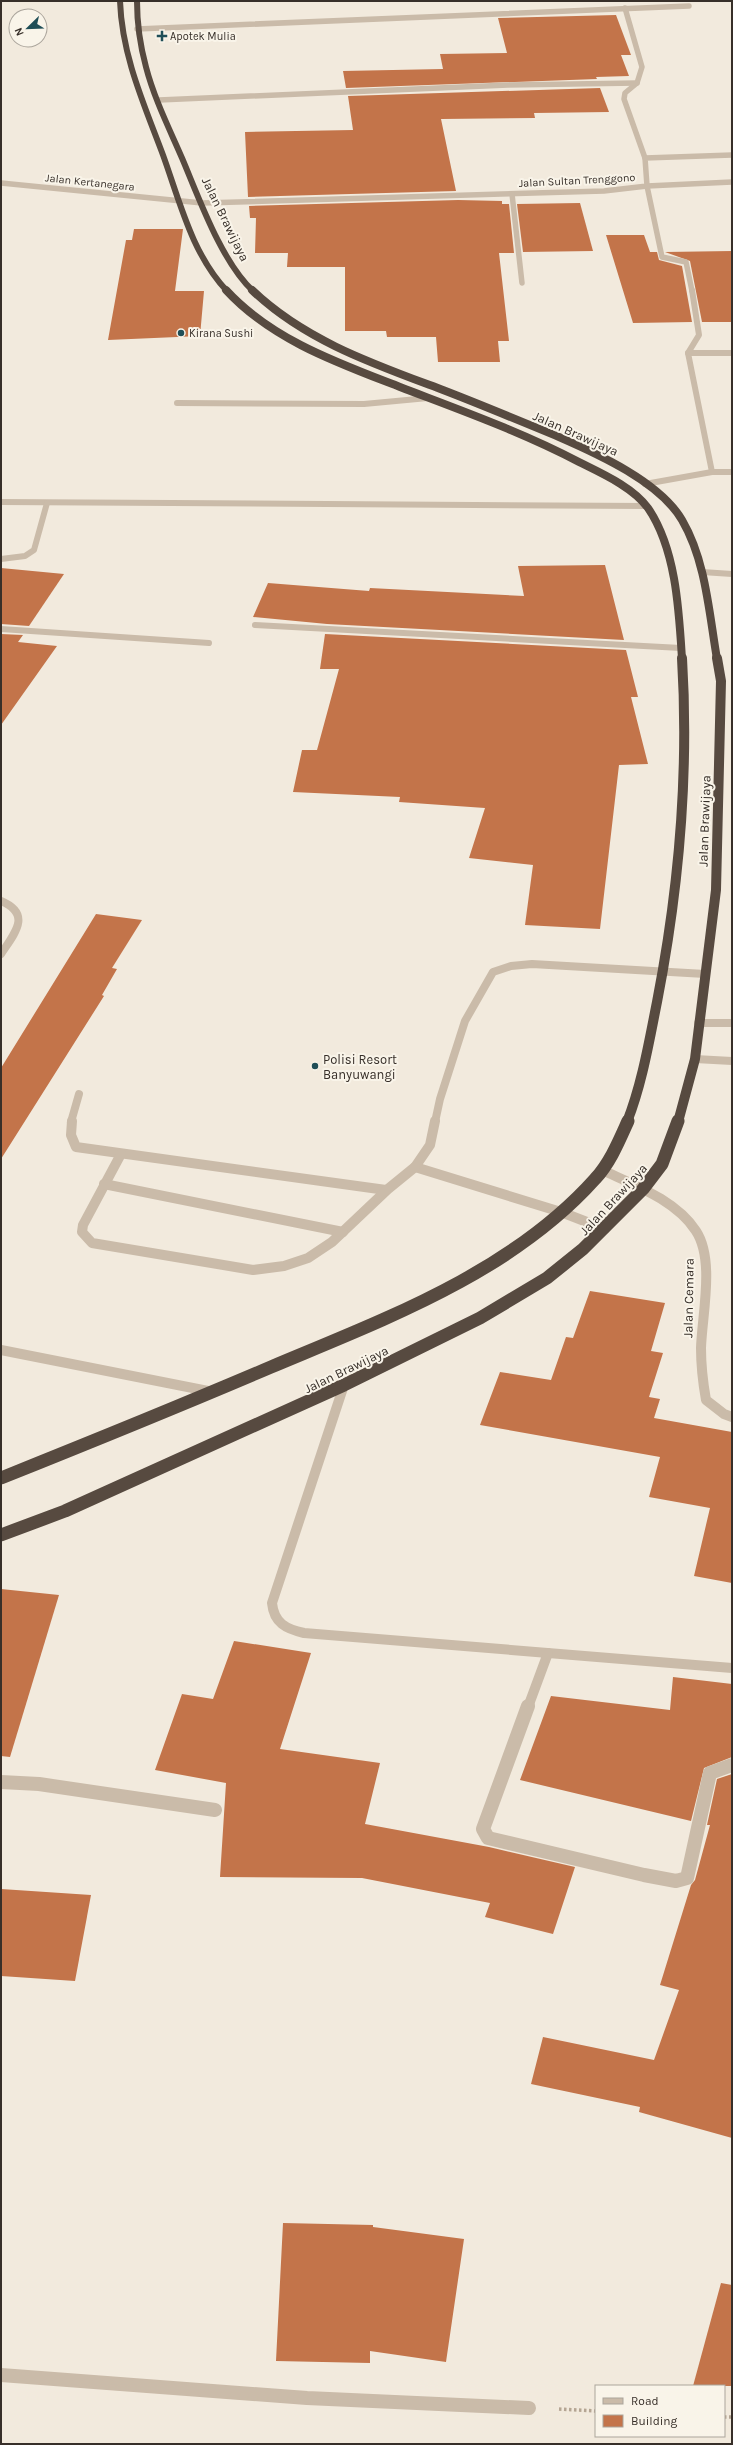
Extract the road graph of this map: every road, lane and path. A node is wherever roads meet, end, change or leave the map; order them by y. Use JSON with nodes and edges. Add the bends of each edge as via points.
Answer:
{"nodes":[{"id":1,"x":120,"y":1,"type":"edge"},
{"id":2,"x":137,"y":1,"type":"edge"},
{"id":3,"x":650,"y":1,"type":"edge"},
{"id":4,"x":689,"y":6,"type":"dead end"},
{"id":5,"x":652,"y":7,"type":"junction"},
{"id":6,"x":625,"y":8,"type":"junction"},
{"id":7,"x":137,"y":29,"type":"junction"},
{"id":8,"x":638,"y":84,"type":"junction"},
{"id":9,"x":159,"y":100,"type":"junction"},
{"id":10,"x":732,"y":155,"type":"edge"},
{"id":11,"x":645,"y":158,"type":"junction"},
{"id":12,"x":732,"y":182,"type":"edge"},
{"id":13,"x":1,"y":183,"type":"edge"},
{"id":14,"x":647,"y":186,"type":"junction"},
{"id":15,"x":512,"y":194,"type":"junction"},
{"id":16,"x":178,"y":201,"type":"junction"},
{"id":17,"x":202,"y":203,"type":"junction"},
{"id":18,"x":522,"y":283,"type":"dead end"},
{"id":19,"x":688,"y":353,"type":"junction"},
{"id":20,"x":732,"y":353,"type":"edge"},
{"id":21,"x":428,"y":398,"type":"junction"},
{"id":22,"x":177,"y":403,"type":"dead end"},
{"id":23,"x":712,"y":472,"type":"junction"},
{"id":24,"x":732,"y":472,"type":"edge"},
{"id":25,"x":645,"y":484,"type":"junction"},
{"id":26,"x":1,"y":502,"type":"edge"},
{"id":27,"x":47,"y":503,"type":"junction"},
{"id":28,"x":647,"y":506,"type":"junction"},
{"id":29,"x":1,"y":559,"type":"edge"},
{"id":30,"x":702,"y":572,"type":"junction"},
{"id":31,"x":732,"y":574,"type":"edge"},
{"id":32,"x":255,"y":625,"type":"dead end"},
{"id":33,"x":1,"y":629,"type":"edge"},
{"id":34,"x":209,"y":643,"type":"dead end"},
{"id":35,"x":681,"y":648,"type":"junction"},
{"id":36,"x":1,"y":901,"type":"edge"},
{"id":37,"x":1,"y":954,"type":"edge"},
{"id":38,"x":663,"y":970,"type":"junction"},
{"id":39,"x":705,"y":974,"type":"junction"},
{"id":40,"x":698,"y":1022,"type":"junction"},
{"id":41,"x":732,"y":1023,"type":"edge"},
{"id":42,"x":695,"y":1059,"type":"junction"},
{"id":43,"x":732,"y":1062,"type":"edge"},
{"id":44,"x":79,"y":1094,"type":"dead end"},
{"id":45,"x":121,"y":1154,"type":"junction"},
{"id":46,"x":415,"y":1167,"type":"junction"},
{"id":47,"x":602,"y":1170,"type":"junction"},
{"id":48,"x":104,"y":1184,"type":"junction"},
{"id":49,"x":643,"y":1189,"type":"junction"},
{"id":50,"x":386,"y":1190,"type":"junction"},
{"id":51,"x":560,"y":1212,"type":"junction"},
{"id":52,"x":605,"y":1229,"type":"junction"},
{"id":53,"x":343,"y":1232,"type":"junction"},
{"id":54,"x":1,"y":1350,"type":"edge"},
{"id":55,"x":344,"y":1385,"type":"junction"},
{"id":56,"x":213,"y":1392,"type":"junction"},
{"id":57,"x":732,"y":1417,"type":"edge"},
{"id":58,"x":1,"y":1478,"type":"edge"},
{"id":59,"x":1,"y":1535,"type":"edge"},
{"id":60,"x":548,"y":1653,"type":"junction"},
{"id":61,"x":732,"y":1668,"type":"edge"},
{"id":62,"x":732,"y":1765,"type":"edge"},
{"id":63,"x":1,"y":1782,"type":"edge"},
{"id":64,"x":215,"y":1810,"type":"dead end"},
{"id":65,"x":1,"y":2375,"type":"edge"},
{"id":66,"x":528,"y":2408,"type":"joint"},
{"id":67,"x":595,"y":2411,"type":"edge"}],
"edges":[{"from":1,"to":16,"type":"highway","name":"Jalan Brawijaya","via":[[122,42]]},
{"from":2,"to":7,"type":"highway","name":"Jalan Brawijaya"},
{"from":3,"to":5,"type":"street"},
{"from":4,"to":5,"type":"street"},
{"from":5,"to":6,"type":"street"},
{"from":6,"to":7,"type":"street","via":[[552,8]]},
{"from":6,"to":8,"type":"street","via":[[642,67]]},
{"from":7,"to":9,"type":"highway","name":"Jalan Brawijaya","via":[[146,68]]},
{"from":8,"to":9,"type":"street","via":[[508,85]]},
{"from":8,"to":11,"type":"street","via":[[624,95]]},
{"from":9,"to":17,"type":"highway","name":"Jalan Brawijaya"},
{"from":10,"to":11,"type":"street","name":"Jalan Sultan Trenggono"},
{"from":11,"to":14,"type":"street","name":"Jalan Sultan Trenggono"},
{"from":12,"to":14,"type":"street"},
{"from":13,"to":16,"type":"street","name":"Jalan Kertanegara"},
{"from":14,"to":15,"type":"street","name":"Jalan Sultan Trenggono","via":[[604,191]]},
{"from":14,"to":19,"type":"street","via":[[662,257],[686,262],[689,272],[699,335]]},
{"from":15,"to":17,"type":"street","name":"Jalan Sultan Trenggono"},
{"from":15,"to":18,"type":"street"},
{"from":16,"to":17,"type":"street","name":"Jalan Kertanegara"},
{"from":16,"to":21,"type":"highway","name":"Jalan Brawijaya","via":[[210,269],[234,299],[251,314],[266,325],[323,354]]},
{"from":17,"to":25,"type":"highway","name":"Jalan Brawijaya","via":[[230,261],[248,286],[266,304],[314,336],[380,366],[490,408],[602,456]]},
{"from":19,"to":20,"type":"street"},
{"from":19,"to":23,"type":"street"},
{"from":21,"to":22,"type":"street","via":[[364,404]]},
{"from":21,"to":28,"type":"highway","name":"Jalan Brawijaya","via":[[546,445],[609,479]]},
{"from":23,"to":24,"type":"street"},
{"from":23,"to":25,"type":"street"},
{"from":25,"to":30,"type":"highway","name":"Jalan Brawijaya","via":[[681,518],[693,540]]},
{"from":26,"to":27,"type":"street"},
{"from":27,"to":28,"type":"street"},
{"from":27,"to":29,"type":"street","via":[[34,550],[25,556]]},
{"from":28,"to":35,"type":"highway","name":"Jalan Brawijaya","via":[[656,520],[668,550]]},
{"from":30,"to":31,"type":"street"},
{"from":30,"to":39,"type":"highway","name":"Jalan Brawijaya","via":[[721,681],[716,890]]},
{"from":32,"to":35,"type":"street"},
{"from":33,"to":34,"type":"street"},
{"from":35,"to":38,"type":"highway","name":"Jalan Brawijaya","via":[[685,711],[684,776],[673,908]]},
{"from":36,"to":37,"type":"street","via":[[15,908],[20,923]]},
{"from":38,"to":39,"type":"street"},
{"from":38,"to":46,"type":"street","via":[[532,964],[511,966],[493,972],[465,1021],[440,1099],[430,1145]]},
{"from":38,"to":47,"type":"highway","name":"Jalan Brawijaya","via":[[660,998],[640,1080],[624,1130]]},
{"from":39,"to":40,"type":"highway","name":"Jalan Brawijaya"},
{"from":40,"to":41,"type":"street"},
{"from":40,"to":42,"type":"highway","name":"Jalan Brawijaya"},
{"from":42,"to":43,"type":"street"},
{"from":42,"to":49,"type":"highway","name":"Jalan Brawijaya","via":[[681,1114],[662,1164]]},
{"from":44,"to":45,"type":"street","via":[[70,1134],[72,1143],[76,1147]]},
{"from":45,"to":48,"type":"street"},
{"from":45,"to":50,"type":"street"},
{"from":46,"to":50,"type":"street"},
{"from":46,"to":51,"type":"street"},
{"from":47,"to":49,"type":"street","name":"Jalan Cemara"},
{"from":47,"to":51,"type":"highway","name":"Jalan Brawijaya"},
{"from":48,"to":53,"type":"street"},
{"from":48,"to":53,"type":"street","via":[[83,1225],[82,1232],[92,1243],[253,1270],[296,1263],[314,1254]]},
{"from":49,"to":52,"type":"highway","name":"Jalan Brawijaya"},
{"from":49,"to":57,"type":"street","name":"Jalan Cemara","via":[[673,1210],[696,1232],[706,1260],[701,1361],[706,1400]]},
{"from":50,"to":53,"type":"street"},
{"from":51,"to":52,"type":"street"},
{"from":51,"to":56,"type":"highway","name":"Jalan Brawijaya","via":[[516,1248],[384,1320]]},
{"from":52,"to":55,"type":"highway","name":"Jalan Brawijaya","via":[[547,1278],[480,1318]]},
{"from":54,"to":56,"type":"street"},
{"from":55,"to":59,"type":"highway","name":"Jalan Brawijaya","via":[[65,1511]]},
{"from":55,"to":60,"type":"street","via":[[272,1603],[272,1614],[279,1624],[304,1633]]},
{"from":56,"to":58,"type":"highway","name":"Jalan Brawijaya"},
{"from":60,"to":61,"type":"street"},
{"from":60,"to":62,"type":"street","via":[[483,1829],[488,1838],[644,1875],[680,1881],[687,1878],[710,1774]]},
{"from":63,"to":64,"type":"street","via":[[39,1784]]},
{"from":65,"to":66,"type":"street","via":[[307,2398]]},
{"from":66,"to":67,"type":"path"}]}
